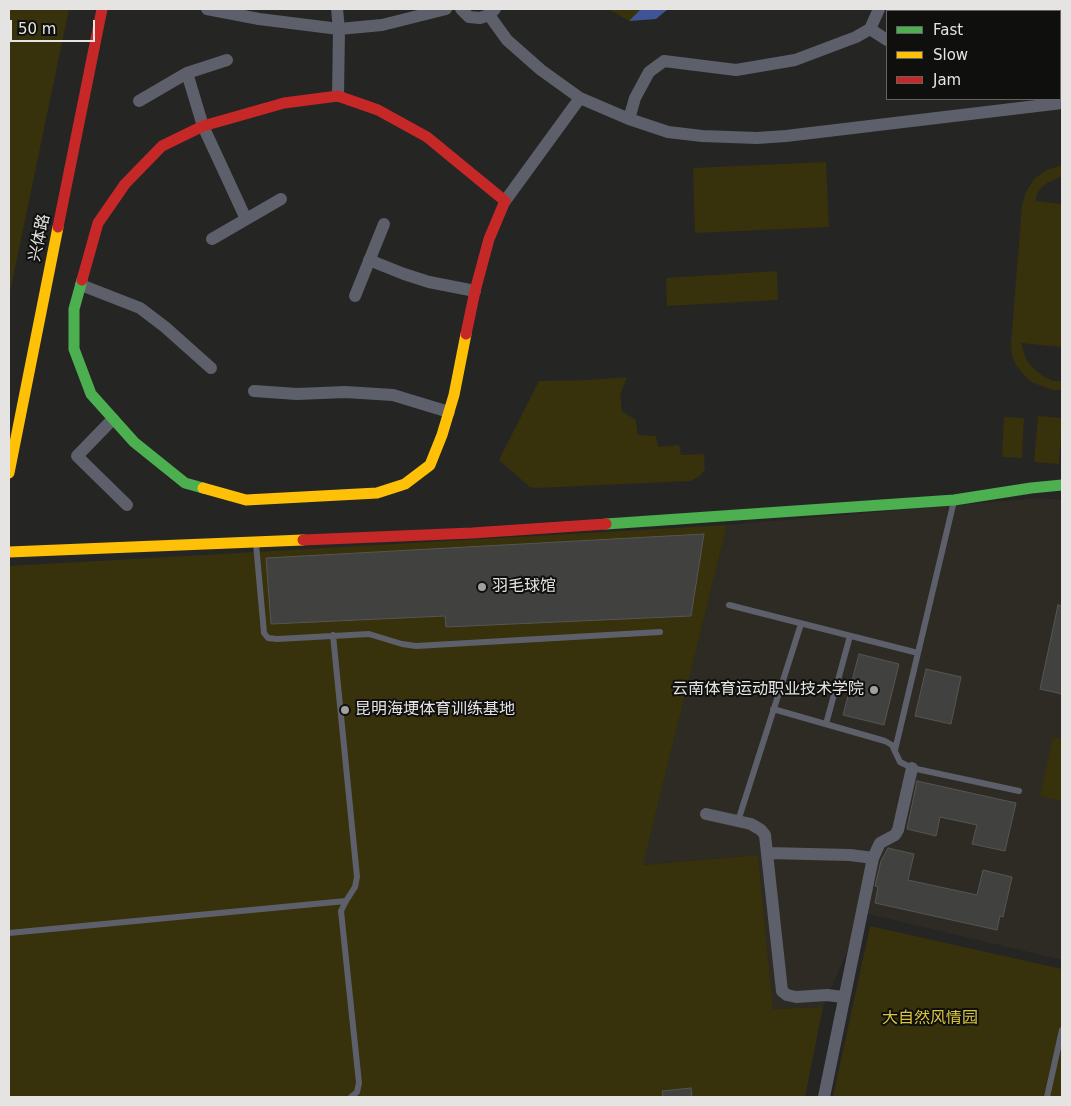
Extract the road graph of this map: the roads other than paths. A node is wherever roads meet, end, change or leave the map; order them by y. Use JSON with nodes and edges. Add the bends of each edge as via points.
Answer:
{"nodes":[{"id":1,"x":102,"y":9,"type":"edge"},
{"id":2,"x":207,"y":9,"type":"edge"},
{"id":3,"x":337,"y":9,"type":"edge"},
{"id":4,"x":446,"y":9,"type":"edge"},
{"id":5,"x":461,"y":9,"type":"edge"},
{"id":6,"x":880,"y":9,"type":"edge"},
{"id":7,"x":492,"y":12,"type":"edge"},
{"id":8,"x":339,"y":29,"type":"junction"},
{"id":9,"x":870,"y":29,"type":"junction"},
{"id":10,"x":886,"y":39,"type":"edge"},
{"id":11,"x":227,"y":60,"type":"dead end"},
{"id":12,"x":187,"y":74,"type":"junction"},
{"id":13,"x":338,"y":96,"type":"junction"},
{"id":14,"x":580,"y":98,"type":"junction"},
{"id":15,"x":139,"y":101,"type":"dead end"},
{"id":16,"x":1062,"y":103,"type":"edge"},
{"id":17,"x":629,"y":119,"type":"junction"},
{"id":18,"x":203,"y":126,"type":"junction"},
{"id":19,"x":62,"y":148,"type":"dead end"},
{"id":20,"x":281,"y":199,"type":"dead end"},
{"id":21,"x":505,"y":201,"type":"junction"},
{"id":22,"x":246,"y":219,"type":"junction"},
{"id":23,"x":384,"y":224,"type":"dead end"},
{"id":24,"x":212,"y":239,"type":"dead end"},
{"id":25,"x":369,"y":260,"type":"junction"},
{"id":26,"x":81,"y":285,"type":"junction"},
{"id":27,"x":474,"y":291,"type":"junction"},
{"id":28,"x":355,"y":296,"type":"dead end"},
{"id":29,"x":32,"y":298,"type":"dead end"},
{"id":30,"x":211,"y":368,"type":"dead end"},
{"id":31,"x":254,"y":391,"type":"dead end"},
{"id":32,"x":449,"y":412,"type":"junction"},
{"id":33,"x":113,"y":419,"type":"junction"},
{"id":34,"x":9,"y":473,"type":"edge"},
{"id":35,"x":1062,"y":485,"type":"edge"},
{"id":36,"x":954,"y":500,"type":"junction"},
{"id":37,"x":127,"y":505,"type":"dead end"},
{"id":38,"x":256,"y":542,"type":"junction"},
{"id":39,"x":9,"y":552,"type":"edge"},
{"id":40,"x":729,"y":606,"type":"dead end"},
{"id":41,"x":801,"y":624,"type":"junction"},
{"id":42,"x":660,"y":632,"type":"dead end"},
{"id":43,"x":333,"y":636,"type":"junction"},
{"id":44,"x":850,"y":636,"type":"junction"},
{"id":45,"x":918,"y":652,"type":"junction"},
{"id":46,"x":773,"y":709,"type":"junction"},
{"id":47,"x":826,"y":724,"type":"junction"},
{"id":48,"x":895,"y":750,"type":"junction"},
{"id":49,"x":912,"y":768,"type":"junction"},
{"id":50,"x":1019,"y":791,"type":"dead end"},
{"id":51,"x":706,"y":814,"type":"dead end"},
{"id":52,"x":738,"y":821,"type":"junction"},
{"id":53,"x":768,"y":853,"type":"junction"},
{"id":54,"x":873,"y":858,"type":"junction"},
{"id":55,"x":346,"y":901,"type":"junction"},
{"id":56,"x":9,"y":932,"type":"edge"},
{"id":57,"x":843,"y":997,"type":"junction"},
{"id":58,"x":1062,"y":1030,"type":"edge"},
{"id":59,"x":351,"y":1097,"type":"edge"},
{"id":60,"x":824,"y":1097,"type":"edge"},
{"id":61,"x":1047,"y":1097,"type":"edge"}],
"edges":[{"from":1,"to":34,"type":"street","name":"兴体路"},
{"from":2,"to":8,"type":"street"},
{"from":3,"to":8,"type":"street"},
{"from":4,"to":8,"type":"street","via":[[382,24]]},
{"from":5,"to":7,"type":"street","via":[[474,18],[485,18]]},
{"from":6,"to":9,"type":"street"},
{"from":7,"to":14,"type":"street","via":[[507,40]]},
{"from":8,"to":13,"type":"street"},
{"from":9,"to":10,"type":"street"},
{"from":9,"to":17,"type":"street","via":[[795,60],[736,70],[664,61],[649,72],[635,98]]},
{"from":11,"to":12,"type":"street"},
{"from":12,"to":15,"type":"street"},
{"from":12,"to":18,"type":"street"},
{"from":13,"to":18,"type":"street","via":[[284,103]]},
{"from":13,"to":21,"type":"street","via":[[378,110],[427,137]]},
{"from":14,"to":17,"type":"street"},
{"from":14,"to":21,"type":"street"},
{"from":16,"to":17,"type":"street","via":[[757,138],[668,132]]},
{"from":18,"to":22,"type":"street"},
{"from":18,"to":26,"type":"street","via":[[162,146],[125,184],[98,223]]},
{"from":19,"to":29,"type":"street","name":"兴体路"},
{"from":20,"to":22,"type":"street"},
{"from":21,"to":27,"type":"street","via":[[489,238]]},
{"from":22,"to":24,"type":"street"},
{"from":23,"to":25,"type":"street"},
{"from":25,"to":27,"type":"street","via":[[420,280]]},
{"from":25,"to":28,"type":"street"},
{"from":26,"to":30,"type":"street","via":[[140,308]]},
{"from":26,"to":33,"type":"street","via":[[74,309],[74,349],[91,394]]},
{"from":27,"to":32,"type":"street"},
{"from":31,"to":32,"type":"street","via":[[393,395]]},
{"from":32,"to":33,"type":"street","via":[[430,465],[405,484],[377,493],[246,500],[186,483],[134,442]]},
{"from":33,"to":37,"type":"street","via":[[77,456]]},
{"from":35,"to":36,"type":"street"},
{"from":36,"to":38,"type":"street","via":[[472,533]]},
{"from":36,"to":45,"type":"lane"},
{"from":38,"to":39,"type":"street"},
{"from":38,"to":43,"type":"lane","via":[[264,633],[268,638]]},
{"from":40,"to":41,"type":"lane"},
{"from":41,"to":44,"type":"lane"},
{"from":41,"to":46,"type":"lane"},
{"from":42,"to":43,"type":"lane","via":[[416,646],[369,634]]},
{"from":43,"to":55,"type":"lane","via":[[357,876],[355,887]]},
{"from":44,"to":45,"type":"lane"},
{"from":44,"to":47,"type":"lane"},
{"from":45,"to":48,"type":"lane"},
{"from":46,"to":47,"type":"lane"},
{"from":46,"to":52,"type":"lane"},
{"from":47,"to":48,"type":"lane","via":[[885,741]]},
{"from":48,"to":49,"type":"lane","via":[[900,762]]},
{"from":49,"to":50,"type":"lane"},
{"from":49,"to":54,"type":"street","via":[[898,830],[880,843]]},
{"from":51,"to":52,"type":"street"},
{"from":52,"to":53,"type":"street","via":[[761,830]]},
{"from":53,"to":54,"type":"street"},
{"from":53,"to":57,"type":"street","via":[[782,991],[787,996],[796,997]]},
{"from":54,"to":57,"type":"street"},
{"from":55,"to":56,"type":"lane"},
{"from":55,"to":59,"type":"lane","via":[[342,911],[359,1083],[357,1092]]},
{"from":57,"to":60,"type":"street"},
{"from":58,"to":61,"type":"lane"}]}
